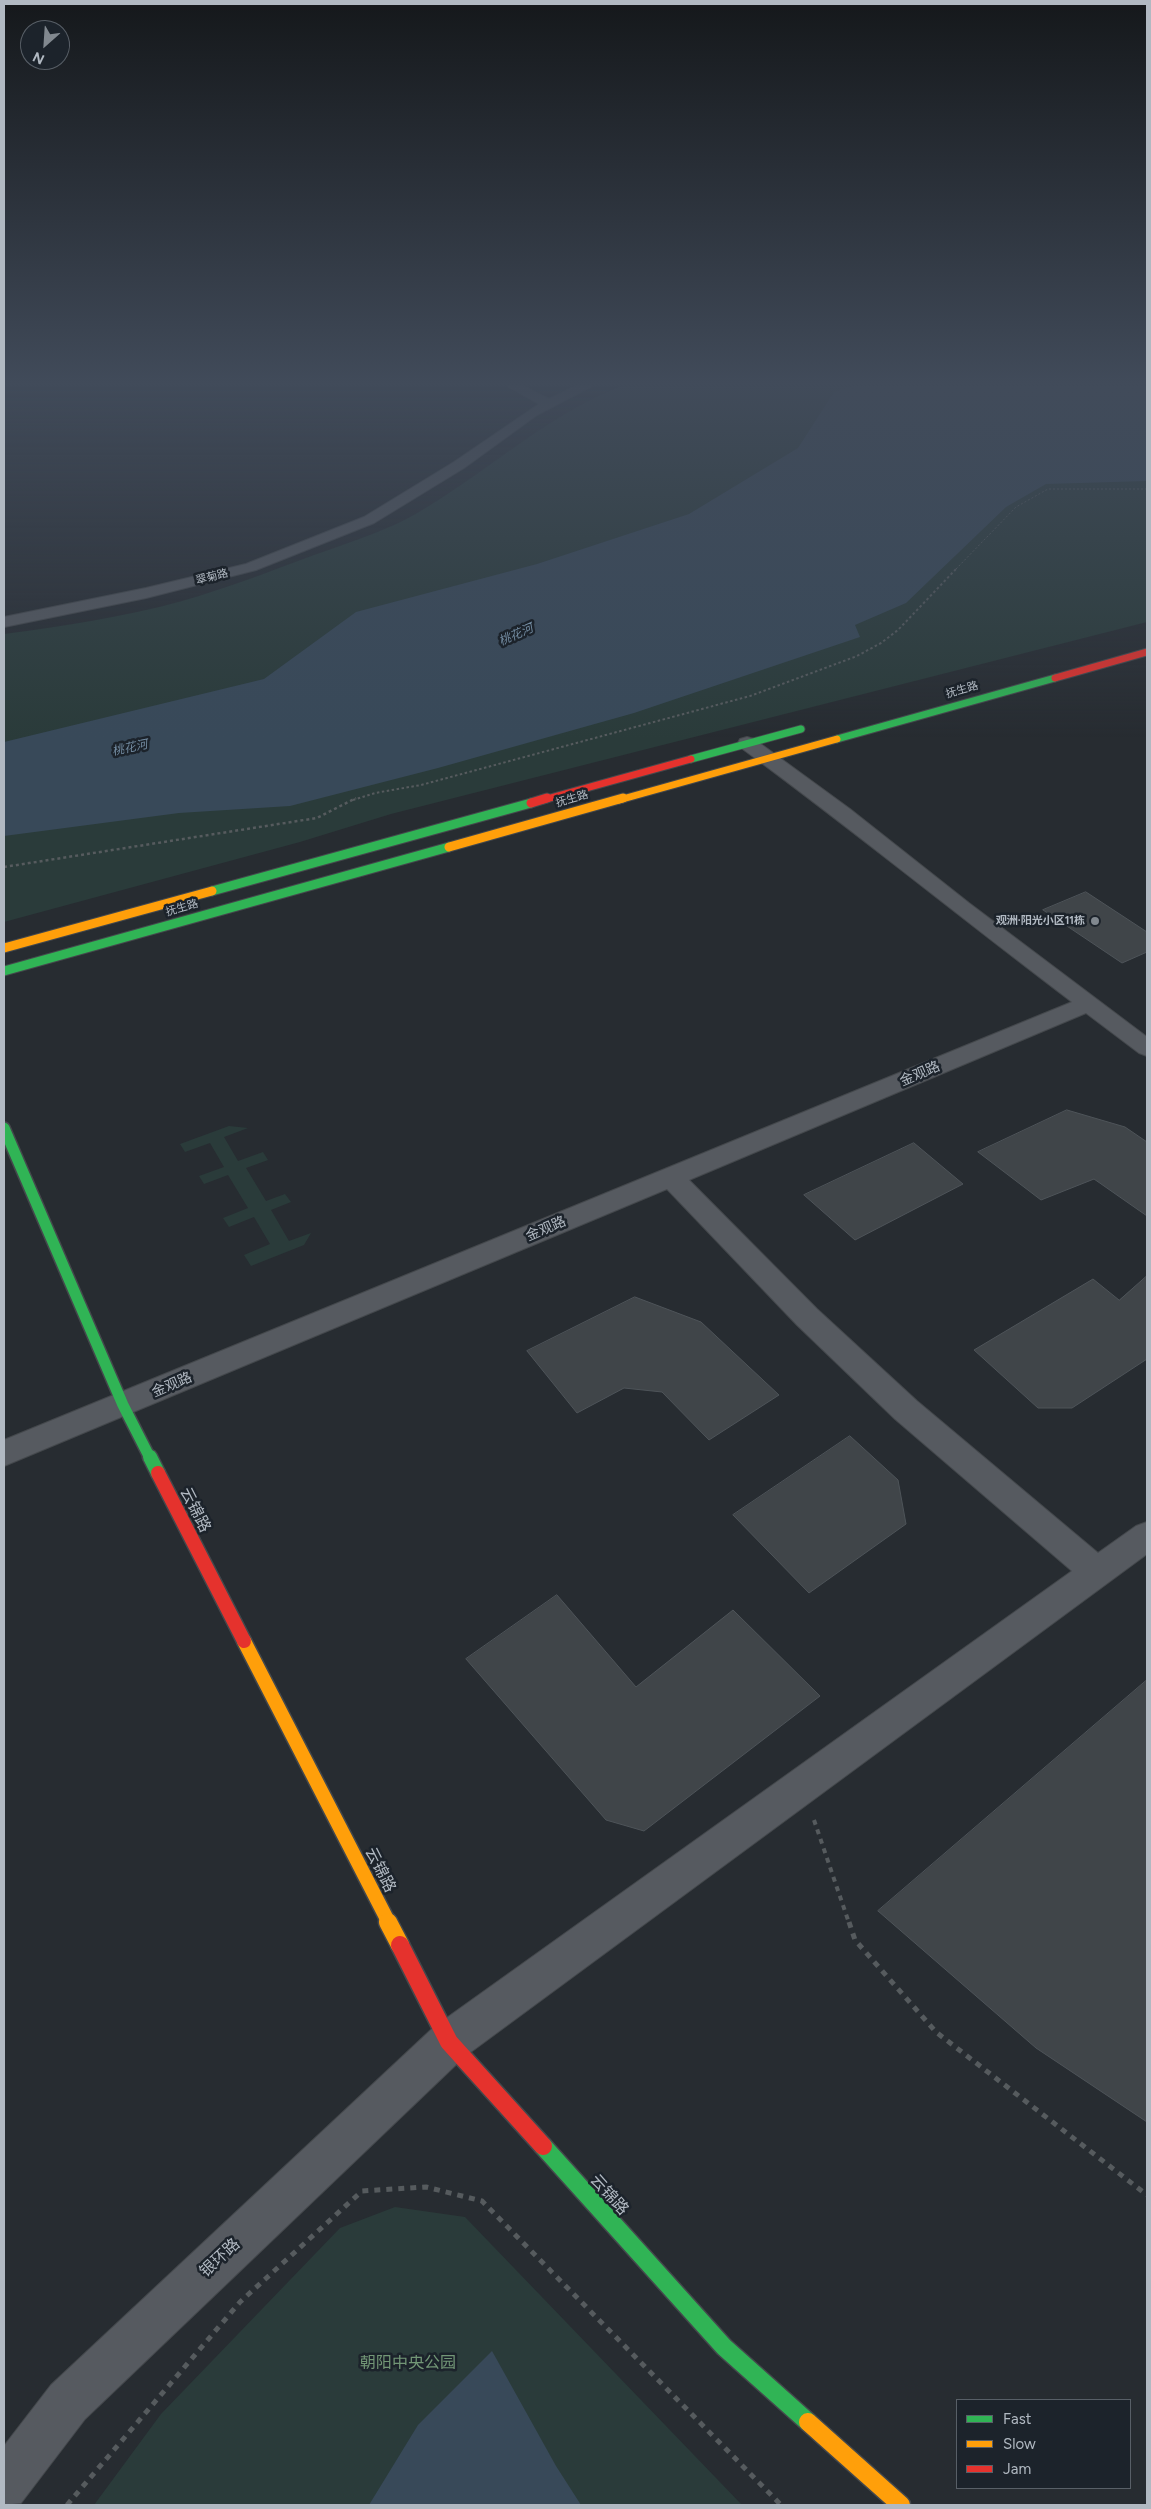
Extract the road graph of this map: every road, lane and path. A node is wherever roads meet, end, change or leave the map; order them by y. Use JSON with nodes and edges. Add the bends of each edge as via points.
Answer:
{"nodes":[{"id":1,"x":395,"y":503,"type":"edge"},
{"id":2,"x":1021,"y":503,"type":"edge"},
{"id":3,"x":4,"y":622,"type":"edge"},
{"id":4,"x":1147,"y":652,"type":"edge"},
{"id":5,"x":811,"y":726,"type":"dead end"},
{"id":6,"x":747,"y":743,"type":"junction"},
{"id":7,"x":766,"y":758,"type":"junction"},
{"id":8,"x":4,"y":867,"type":"edge"},
{"id":9,"x":4,"y":948,"type":"edge"},
{"id":10,"x":4,"y":971,"type":"edge"},
{"id":11,"x":1088,"y":1004,"type":"junction"},
{"id":12,"x":1147,"y":1048,"type":"edge"},
{"id":13,"x":4,"y":1128,"type":"edge"},
{"id":14,"x":671,"y":1177,"type":"junction"},
{"id":15,"x":123,"y":1405,"type":"junction"},
{"id":16,"x":4,"y":1453,"type":"edge"},
{"id":17,"x":1147,"y":1536,"type":"edge"},
{"id":18,"x":1098,"y":1572,"type":"junction"},
{"id":19,"x":803,"y":1785,"type":"junction"},
{"id":20,"x":449,"y":2042,"type":"junction"},
{"id":21,"x":1147,"y":2195,"type":"edge"},
{"id":22,"x":4,"y":2486,"type":"edge"},
{"id":23,"x":67,"y":2505,"type":"edge"},
{"id":24,"x":781,"y":2505,"type":"edge"},
{"id":25,"x":901,"y":2505,"type":"edge"}],
"edges":[{"from":1,"to":3,"type":"street","name":"翠菊路","via":[[360,524],[251,567],[146,594]]},
{"from":2,"to":8,"type":"path","via":[[898,630],[880,644],[858,656],[750,696],[421,785],[374,793],[354,799],[317,818]]},
{"from":4,"to":7,"type":"main road","name":"抚生路"},
{"from":5,"to":6,"type":"main road","name":"抚生路"},
{"from":6,"to":7,"type":"street"},
{"from":6,"to":9,"type":"main road","name":"抚生路"},
{"from":7,"to":10,"type":"main road","name":"抚生路"},
{"from":7,"to":11,"type":"street","via":[[843,813]]},
{"from":11,"to":12,"type":"street"},
{"from":11,"to":14,"type":"street","name":"金观路"},
{"from":13,"to":15,"type":"main road","name":"云锦路"},
{"from":14,"to":15,"type":"street","name":"金观路"},
{"from":14,"to":18,"type":"street","via":[[807,1317],[906,1410]]},
{"from":15,"to":16,"type":"street","name":"金观路"},
{"from":15,"to":20,"type":"main road","name":"云锦路"},
{"from":17,"to":18,"type":"street","name":"银环路"},
{"from":18,"to":19,"type":"street","name":"银环路"},
{"from":19,"to":20,"type":"street","name":"银环路"},
{"from":19,"to":21,"type":"path","via":[[855,1940],[936,2032]]},
{"from":20,"to":22,"type":"street","name":"银环路","via":[[68,2402]]},
{"from":20,"to":25,"type":"main road","name":"云锦路","via":[[724,2346]]},
{"from":23,"to":24,"type":"path","via":[[240,2302],[362,2191],[426,2187],[482,2201]]}]}
